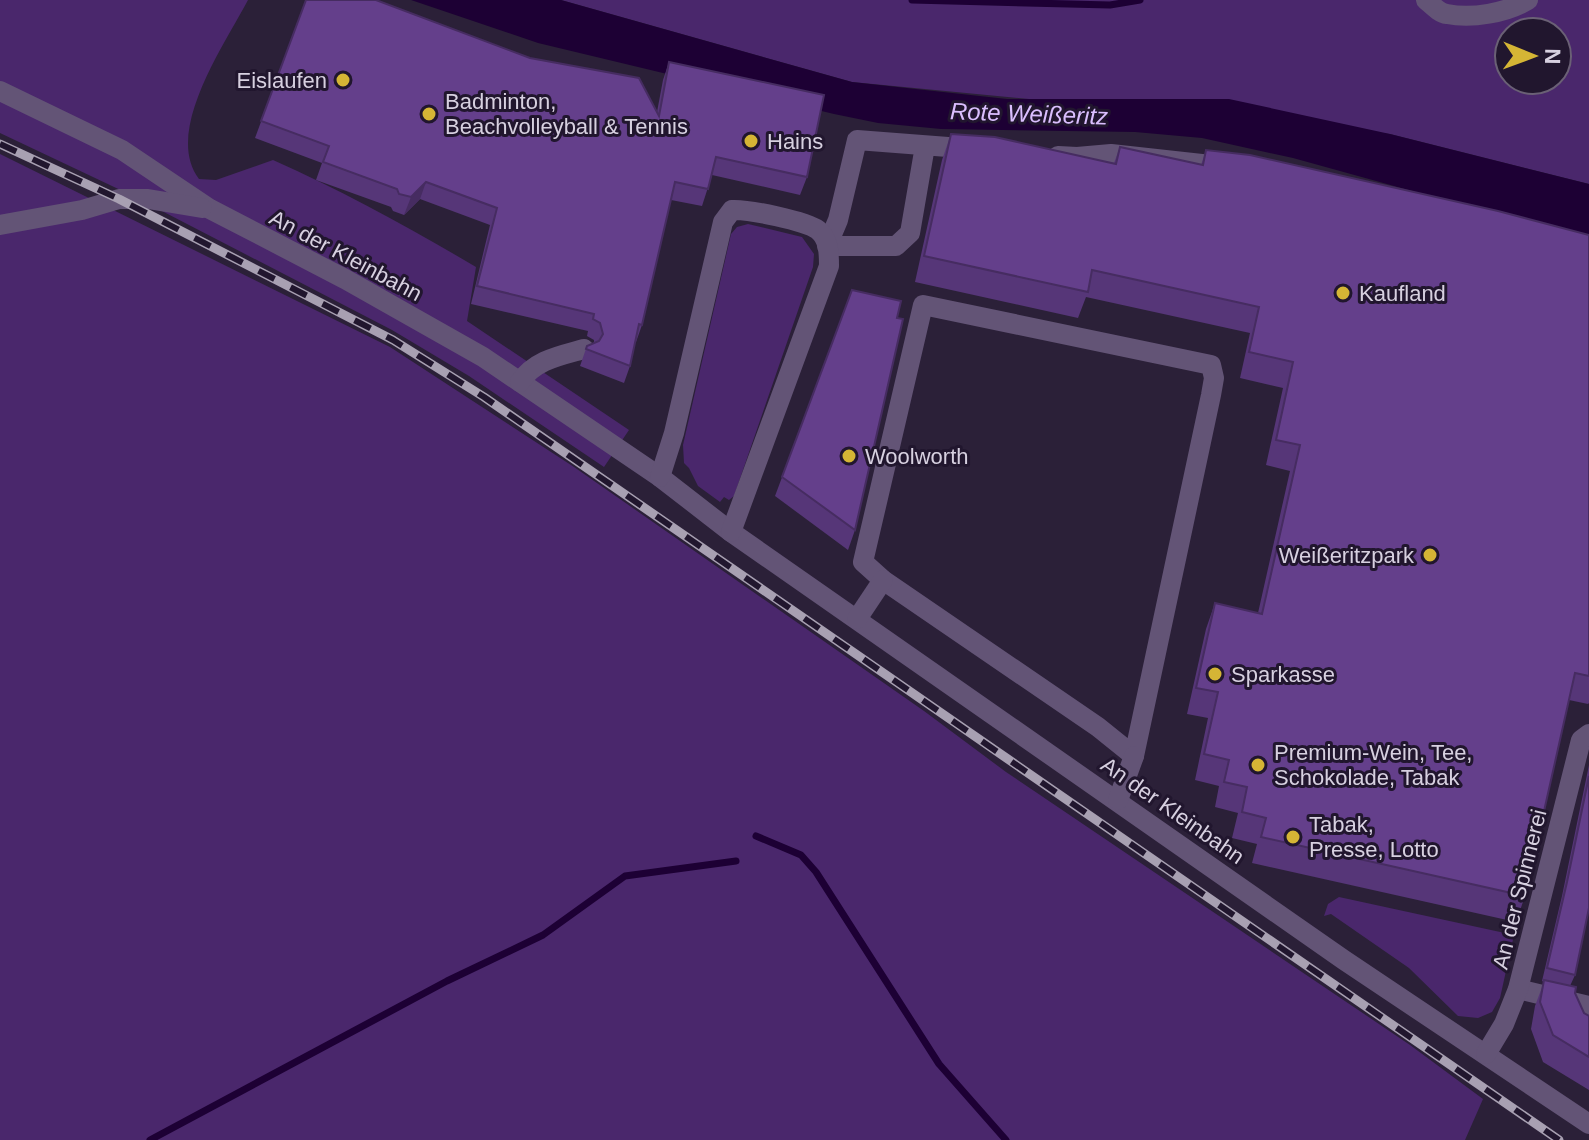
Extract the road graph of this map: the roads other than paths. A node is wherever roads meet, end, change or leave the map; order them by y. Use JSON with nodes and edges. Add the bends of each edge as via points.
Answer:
{"nodes":[{"id":1,"x":1426,"y":0,"type":"edge"},
{"id":2,"x":1528,"y":0,"type":"edge"},
{"id":3,"x":0,"y":91,"type":"edge"},
{"id":4,"x":925,"y":146,"type":"junction"},
{"id":5,"x":998,"y":151,"type":"edge"},
{"id":6,"x":1040,"y":154,"type":"edge"},
{"id":7,"x":1243,"y":168,"type":"edge"},
{"id":8,"x":210,"y":209,"type":"junction"},
{"id":9,"x":0,"y":225,"type":"edge"},
{"id":10,"x":827,"y":246,"type":"junction"},
{"id":11,"x":584,"y":349,"type":"edge"},
{"id":12,"x":520,"y":382,"type":"junction"},
{"id":13,"x":660,"y":477,"type":"junction"},
{"id":14,"x":731,"y":532,"type":"junction"},
{"id":15,"x":883,"y":580,"type":"junction"},
{"id":16,"x":857,"y":619,"type":"junction"},
{"id":17,"x":1589,"y":734,"type":"edge"},
{"id":18,"x":1134,"y":756,"type":"junction"},
{"id":19,"x":1118,"y":800,"type":"junction"},
{"id":20,"x":1518,"y":989,"type":"junction"},
{"id":21,"x":1589,"y":1006,"type":"edge"},
{"id":22,"x":1486,"y":1054,"type":"junction"},
{"id":23,"x":1589,"y":1124,"type":"edge"}],
"edges":[{"from":1,"to":2,"type":"street","via":[[1444,14],[1480,15]]},
{"from":3,"to":8,"type":"street","name":"An der Kleinbahn","via":[[122,150]]},
{"from":4,"to":5,"type":"street"},
{"from":4,"to":10,"type":"street","via":[[910,233],[896,246]]},
{"from":4,"to":10,"type":"street","via":[[857,140]]},
{"from":6,"to":7,"type":"street","via":[[1111,154]]},
{"from":8,"to":9,"type":"street","via":[[119,199]]},
{"from":8,"to":12,"type":"street","name":"An der Kleinbahn","via":[[345,279]]},
{"from":10,"to":13,"type":"street","via":[[817,229],[748,209],[732,210],[723,222]]},
{"from":10,"to":14,"type":"street","via":[[829,266]]},
{"from":11,"to":12,"type":"street","via":[[548,359],[529,369]]},
{"from":12,"to":13,"type":"street","name":"An der Kleinbahn"},
{"from":13,"to":14,"type":"street","name":"An der Kleinbahn"},
{"from":14,"to":16,"type":"street","name":"An der Kleinbahn"},
{"from":15,"to":16,"type":"street"},
{"from":15,"to":18,"type":"street"},
{"from":15,"to":18,"type":"street","via":[[863,562],[923,305],[1211,365],[1214,378]]},
{"from":16,"to":19,"type":"street","name":"An der Kleinbahn"},
{"from":17,"to":20,"type":"street","name":"An der Spinnerei","via":[[1581,740]]},
{"from":18,"to":19,"type":"street"},
{"from":19,"to":22,"type":"street","name":"An der Kleinbahn"},
{"from":20,"to":21,"type":"street"},
{"from":20,"to":22,"type":"street","name":"An der Spinnerei"},
{"from":22,"to":23,"type":"street","name":"An der Kleinbahn"}]}
